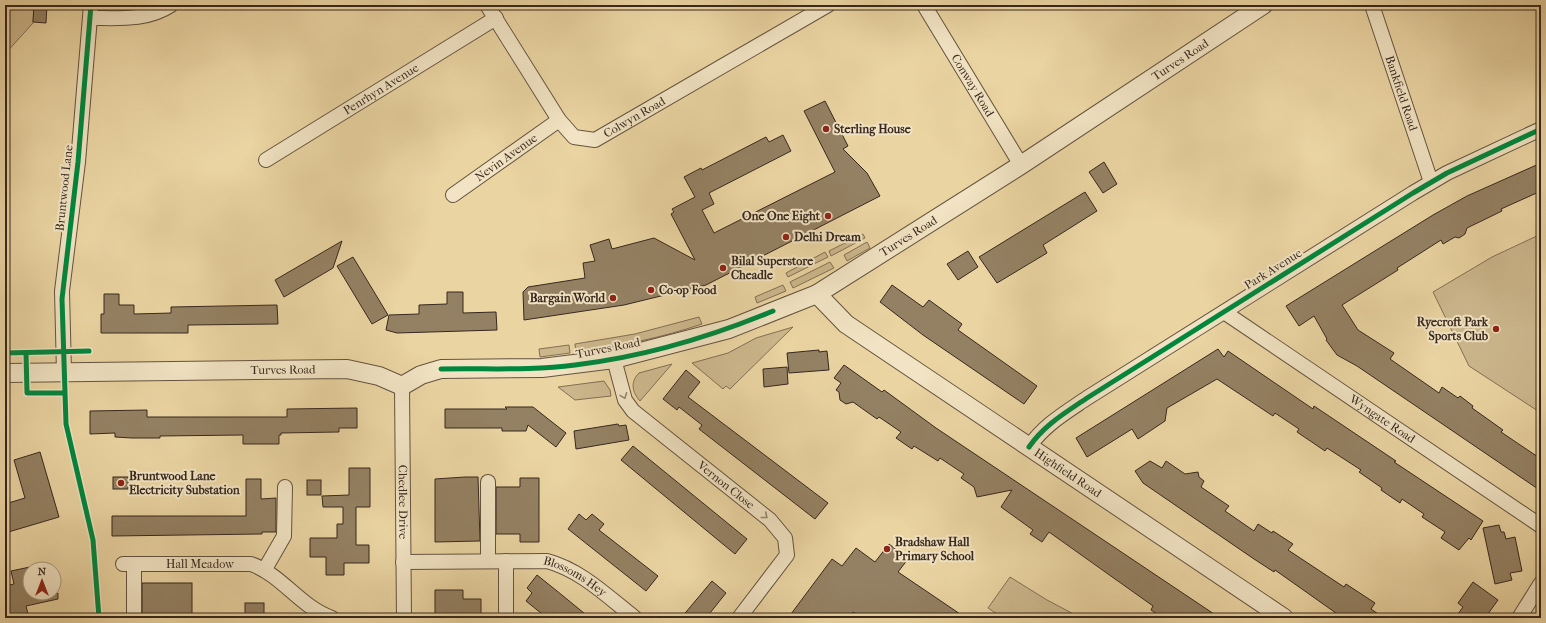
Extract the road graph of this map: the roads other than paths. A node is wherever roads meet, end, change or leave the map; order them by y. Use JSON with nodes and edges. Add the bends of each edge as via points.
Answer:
{"nodes":[{"id":1,"x":171,"y":5,"type":"edge"},
{"id":2,"x":487,"y":5,"type":"edge"},
{"id":3,"x":828,"y":5,"type":"edge"},
{"id":4,"x":924,"y":5,"type":"edge"},
{"id":5,"x":1372,"y":5,"type":"edge"},
{"id":6,"x":1259,"y":6,"type":"edge"},
{"id":7,"x":91,"y":11,"type":"edge"},
{"id":8,"x":496,"y":18,"type":"junction"},
{"id":9,"x":560,"y":120,"type":"junction"},
{"id":10,"x":1541,"y":129,"type":"edge"},
{"id":11,"x":266,"y":160,"type":"dead end"},
{"id":12,"x":1021,"y":165,"type":"junction"},
{"id":13,"x":1431,"y":182,"type":"junction"},
{"id":14,"x":453,"y":195,"type":"dead end"},
{"id":15,"x":817,"y":294,"type":"junction"},
{"id":16,"x":1224,"y":312,"type":"junction"},
{"id":17,"x":614,"y":359,"type":"junction"},
{"id":18,"x":5,"y":373,"type":"edge"},
{"id":19,"x":64,"y":373,"type":"junction"},
{"id":20,"x":402,"y":386,"type":"junction"},
{"id":21,"x":1029,"y":447,"type":"junction"},
{"id":22,"x":488,"y":482,"type":"dead end"},
{"id":23,"x":285,"y":487,"type":"dead end"},
{"id":24,"x":1541,"y":526,"type":"edge"},
{"id":25,"x":488,"y":561,"type":"junction"},
{"id":26,"x":506,"y":561,"type":"junction"},
{"id":27,"x":404,"y":562,"type":"junction"},
{"id":28,"x":265,"y":569,"type":"junction"},
{"id":29,"x":1541,"y":582,"type":"edge"},
{"id":30,"x":134,"y":618,"type":"edge"},
{"id":31,"x":329,"y":618,"type":"edge"},
{"id":32,"x":404,"y":618,"type":"edge"},
{"id":33,"x":506,"y":618,"type":"edge"},
{"id":34,"x":635,"y":618,"type":"edge"},
{"id":35,"x":739,"y":618,"type":"edge"},
{"id":36,"x":1284,"y":618,"type":"edge"},
{"id":37,"x":1519,"y":618,"type":"edge"}],
"edges":[{"from":1,"to":7,"type":"street","via":[[162,11],[132,19]]},
{"from":2,"to":8,"type":"street","name":"Colwyn Road"},
{"from":3,"to":9,"type":"street","name":"Colwyn Road","via":[[595,140],[574,137]]},
{"from":4,"to":12,"type":"street","name":"Conway Road"},
{"from":5,"to":13,"type":"street","name":"Bankfield Road"},
{"from":6,"to":12,"type":"street","name":"Turves Road"},
{"from":7,"to":19,"type":"street","name":"Bruntwood Lane","via":[[78,162],[62,291]]},
{"from":8,"to":9,"type":"street","name":"Colwyn Road"},
{"from":8,"to":11,"type":"street","name":"Penrhyn Avenue"},
{"from":9,"to":14,"type":"street","name":"Nevin Avenue"},
{"from":10,"to":13,"type":"street","name":"Park Avenue"},
{"from":12,"to":15,"type":"street","name":"Turves Road"},
{"from":13,"to":16,"type":"street","name":"Park Avenue"},
{"from":15,"to":17,"type":"street","name":"Turves Road","via":[[729,329]]},
{"from":15,"to":21,"type":"street","name":"Highfield Road","via":[[846,324]]},
{"from":16,"to":21,"type":"street","name":"Park Avenue","via":[[1050,422]]},
{"from":16,"to":24,"type":"street","name":"Wyngate Road"},
{"from":17,"to":20,"type":"street","name":"Turves Road","via":[[542,368],[441,369],[421,375]]},
{"from":17,"to":35,"type":"street","name":"Vernon Close","one_way":true,"via":[[620,387],[629,406],[770,520],[785,538],[787,555]]},
{"from":18,"to":19,"type":"street","name":"Turves Road"},
{"from":19,"to":20,"type":"street","name":"Turves Road","via":[[346,369],[379,376]]},
{"from":20,"to":27,"type":"street","name":"Chedlee Drive"},
{"from":21,"to":36,"type":"street","name":"Highfield Road"},
{"from":22,"to":25,"type":"street"},
{"from":23,"to":28,"type":"street","via":[[284,536]]},
{"from":25,"to":26,"type":"street","name":"Blossoms Hey"},
{"from":25,"to":27,"type":"street","name":"Blossoms Hey"},
{"from":26,"to":33,"type":"street"},
{"from":26,"to":34,"type":"street","name":"Blossoms Hey","via":[[533,560],[560,564],[579,575]]},
{"from":27,"to":32,"type":"street","name":"Chedlee Drive"},
{"from":28,"to":30,"type":"street","name":"Hall Meadow","via":[[237,563],[128,564]]},
{"from":28,"to":31,"type":"street","name":"Hall Meadow"},
{"from":29,"to":37,"type":"street"}]}
